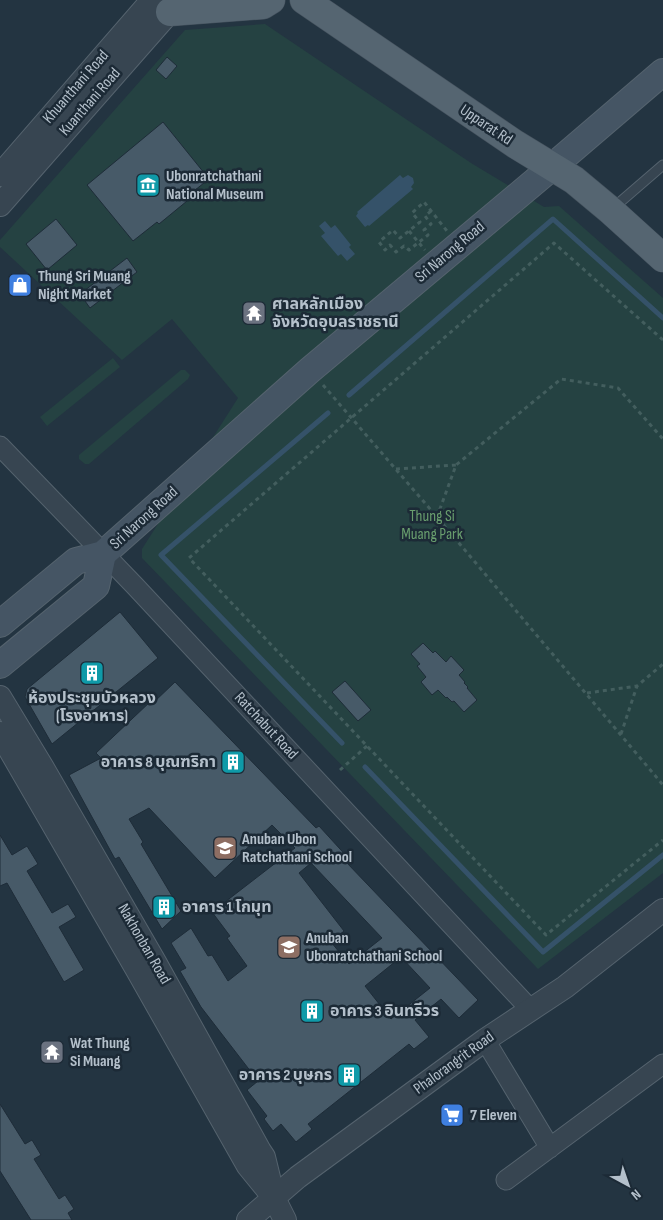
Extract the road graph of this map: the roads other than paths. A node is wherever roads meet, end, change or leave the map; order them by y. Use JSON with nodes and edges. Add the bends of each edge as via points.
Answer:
{"nodes":[{"id":1,"x":272,"y":0,"type":"edge"},
{"id":2,"x":304,"y":0,"type":"edge"},
{"id":3,"x":167,"y":4,"type":"edge"},
{"id":4,"x":663,"y":72,"type":"edge"},
{"id":5,"x":663,"y":165,"type":"edge"},
{"id":6,"x":552,"y":167,"type":"junction"},
{"id":7,"x":8,"y":170,"type":"edge"},
{"id":8,"x":0,"y":205,"type":"edge"},
{"id":9,"x":610,"y":210,"type":"junction"},
{"id":10,"x":663,"y":258,"type":"edge"},
{"id":11,"x":0,"y":446,"type":"edge"},
{"id":12,"x":103,"y":554,"type":"junction"},
{"id":13,"x":0,"y":624,"type":"edge"},
{"id":14,"x":0,"y":666,"type":"edge"},
{"id":15,"x":0,"y":697,"type":"edge"},
{"id":16,"x":0,"y":732,"type":"edge"},
{"id":17,"x":662,"y":913,"type":"edge"},
{"id":18,"x":146,"y":966,"type":"junction"},
{"id":19,"x":530,"y":1008,"type":"junction"},
{"id":20,"x":485,"y":1040,"type":"junction"},
{"id":21,"x":663,"y":1064,"type":"edge"},
{"id":22,"x":550,"y":1148,"type":"junction"},
{"id":23,"x":506,"y":1180,"type":"dead end"},
{"id":24,"x":274,"y":1198,"type":"junction"},
{"id":25,"x":248,"y":1220,"type":"edge"},
{"id":26,"x":285,"y":1220,"type":"edge"}],
"edges":[{"from":1,"to":3,"type":"main road","via":[[263,5]]},
{"from":2,"to":6,"type":"main road","name":"Upparat Rd"},
{"from":3,"to":7,"type":"street","name":"Kuanthani Road"},
{"from":4,"to":6,"type":"main road","name":"Sri Narong Road"},
{"from":5,"to":9,"type":"lane"},
{"from":6,"to":9,"type":"main road","name":"Upparat Rd","via":[[574,180]]},
{"from":6,"to":12,"type":"main road","name":"Sri Narong Road","via":[[310,370]]},
{"from":7,"to":8,"type":"street","name":"Kuanthani Road"},
{"from":9,"to":10,"type":"main road","name":"Upparat Rd"},
{"from":11,"to":12,"type":"street","name":"Ratchabut Road"},
{"from":12,"to":13,"type":"main road","name":"Sri Narong Road","via":[[76,561]]},
{"from":12,"to":14,"type":"main road","name":"Sri Narong Road","via":[[96,586]]},
{"from":12,"to":19,"type":"street","name":"Ratchabut Road"},
{"from":15,"to":18,"type":"street","name":"Nakhonban Road","via":[[43,768]]},
{"from":16,"to":18,"type":"street","name":"Nakhonban Road"},
{"from":17,"to":19,"type":"street","name":"Phalorangrit Road","via":[[565,987]]},
{"from":18,"to":24,"type":"street","name":"Nakhonban Road","via":[[248,1166]]},
{"from":19,"to":20,"type":"street","name":"Phalorangrit Road"},
{"from":20,"to":22,"type":"street"},
{"from":20,"to":24,"type":"street","name":"Phalorangrit Road"},
{"from":21,"to":22,"type":"street"},
{"from":22,"to":23,"type":"street"},
{"from":24,"to":25,"type":"street","name":"Phalorangrit Road"},
{"from":24,"to":26,"type":"street","name":"Nakhonban Road"}]}
